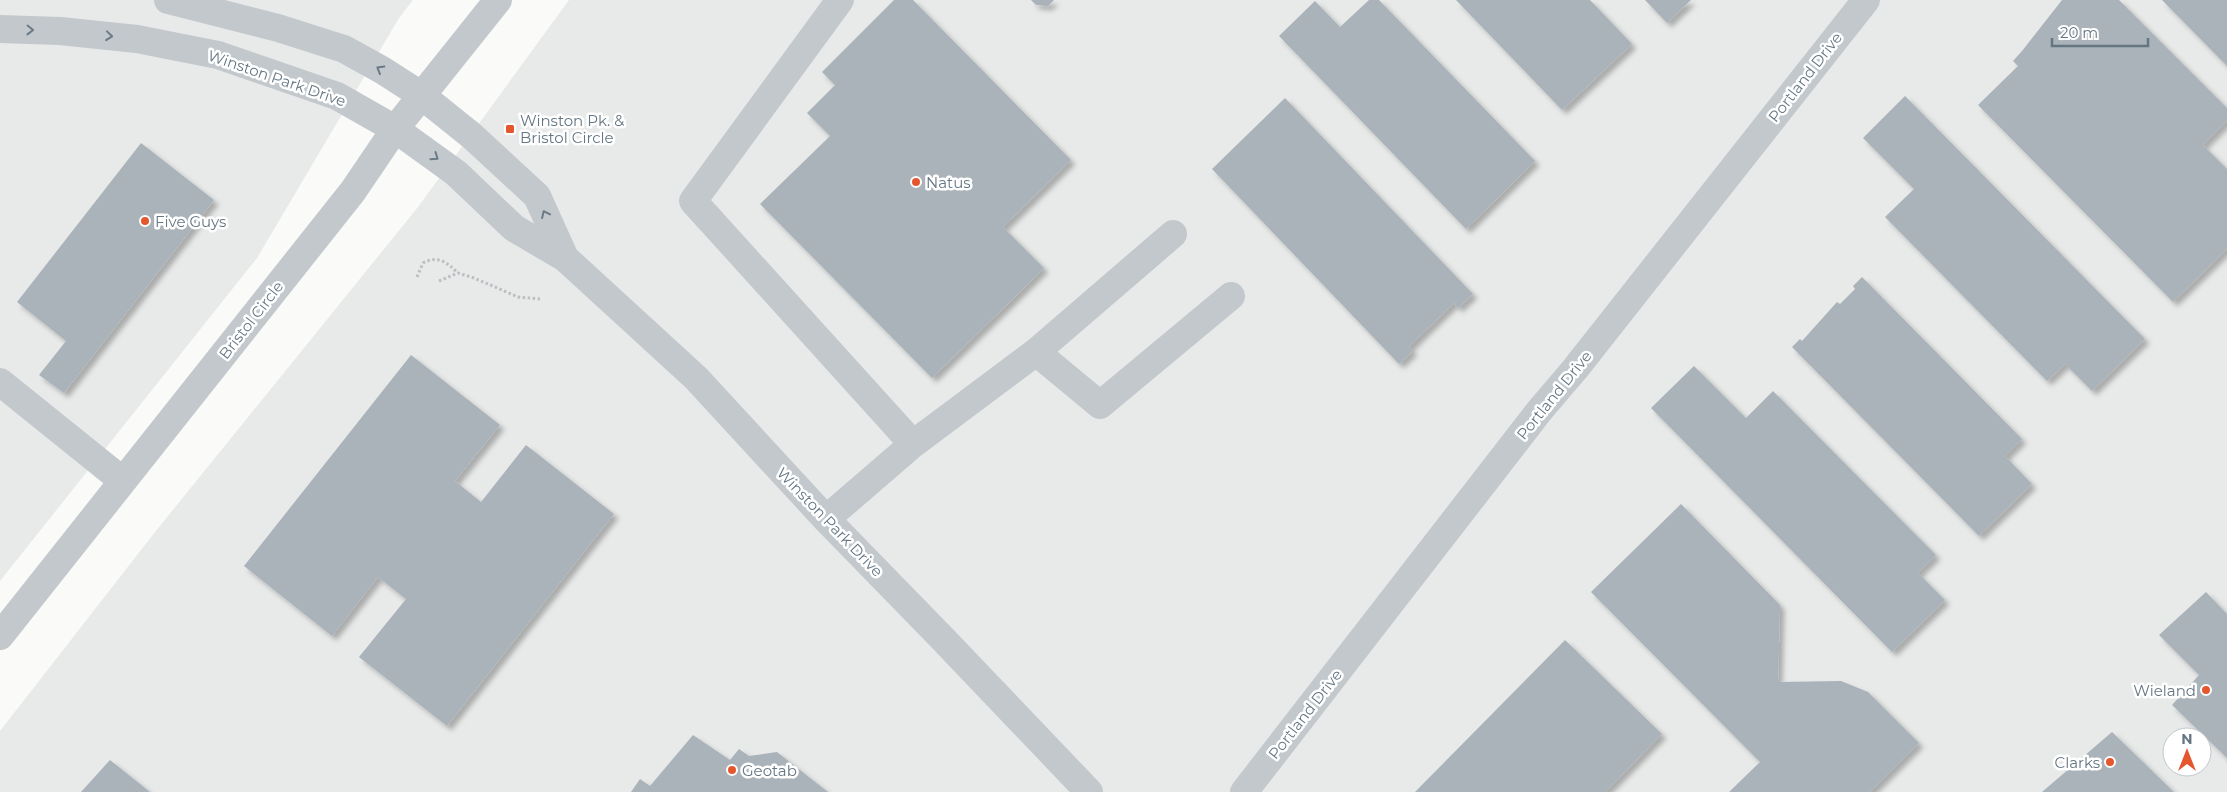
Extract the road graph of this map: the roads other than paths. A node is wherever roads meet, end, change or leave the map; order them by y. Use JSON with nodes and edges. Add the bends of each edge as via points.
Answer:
{"nodes":[{"id":1,"x":168,"y":0,"type":"edge"},
{"id":2,"x":498,"y":0,"type":"edge"},
{"id":3,"x":840,"y":0,"type":"edge"},
{"id":4,"x":1866,"y":0,"type":"edge"},
{"id":5,"x":0,"y":29,"type":"edge"},
{"id":6,"x":421,"y":95,"type":"junction"},
{"id":7,"x":395,"y":129,"type":"junction"},
{"id":8,"x":1173,"y":234,"type":"dead end"},
{"id":9,"x":565,"y":258,"type":"junction"},
{"id":10,"x":1231,"y":296,"type":"dead end"},
{"id":11,"x":1036,"y":352,"type":"junction"},
{"id":12,"x":0,"y":382,"type":"edge"},
{"id":13,"x":913,"y":444,"type":"junction"},
{"id":14,"x":123,"y":481,"type":"junction"},
{"id":15,"x":826,"y":519,"type":"junction"},
{"id":16,"x":0,"y":636,"type":"edge"},
{"id":17,"x":1089,"y":792,"type":"edge"},
{"id":18,"x":1244,"y":792,"type":"edge"}],
"edges":[{"from":6,"to":1,"type":"street","name":"Winston Park Drive","one_way":true,"via":[[344,49],[278,28]]},
{"from":2,"to":6,"type":"street","name":"Bristol Circle"},
{"from":3,"to":13,"type":"street","via":[[693,201]]},
{"from":4,"to":18,"type":"street","name":"Portland Drive","via":[[1540,410]]},
{"from":5,"to":7,"type":"street","name":"Winston Park Drive","one_way":true,"via":[[60,30],[137,39],[218,55],[336,96]]},
{"from":6,"to":7,"type":"street","name":"Bristol Circle"},
{"from":9,"to":6,"type":"street","name":"Winston Park Drive","one_way":true,"via":[[537,196],[472,136]]},
{"from":7,"to":9,"type":"street","name":"Winston Park Drive","one_way":true,"via":[[456,173],[514,228]]},
{"from":7,"to":14,"type":"street","name":"Bristol Circle","via":[[353,191]]},
{"from":8,"to":11,"type":"street"},
{"from":9,"to":15,"type":"street","name":"Winston Park Drive","via":[[696,378]]},
{"from":10,"to":11,"type":"street","via":[[1100,405]]},
{"from":11,"to":13,"type":"street"},
{"from":12,"to":14,"type":"street"},
{"from":13,"to":15,"type":"street"},
{"from":14,"to":16,"type":"street","name":"Bristol Circle"},
{"from":15,"to":17,"type":"street","name":"Winston Park Drive"}]}
